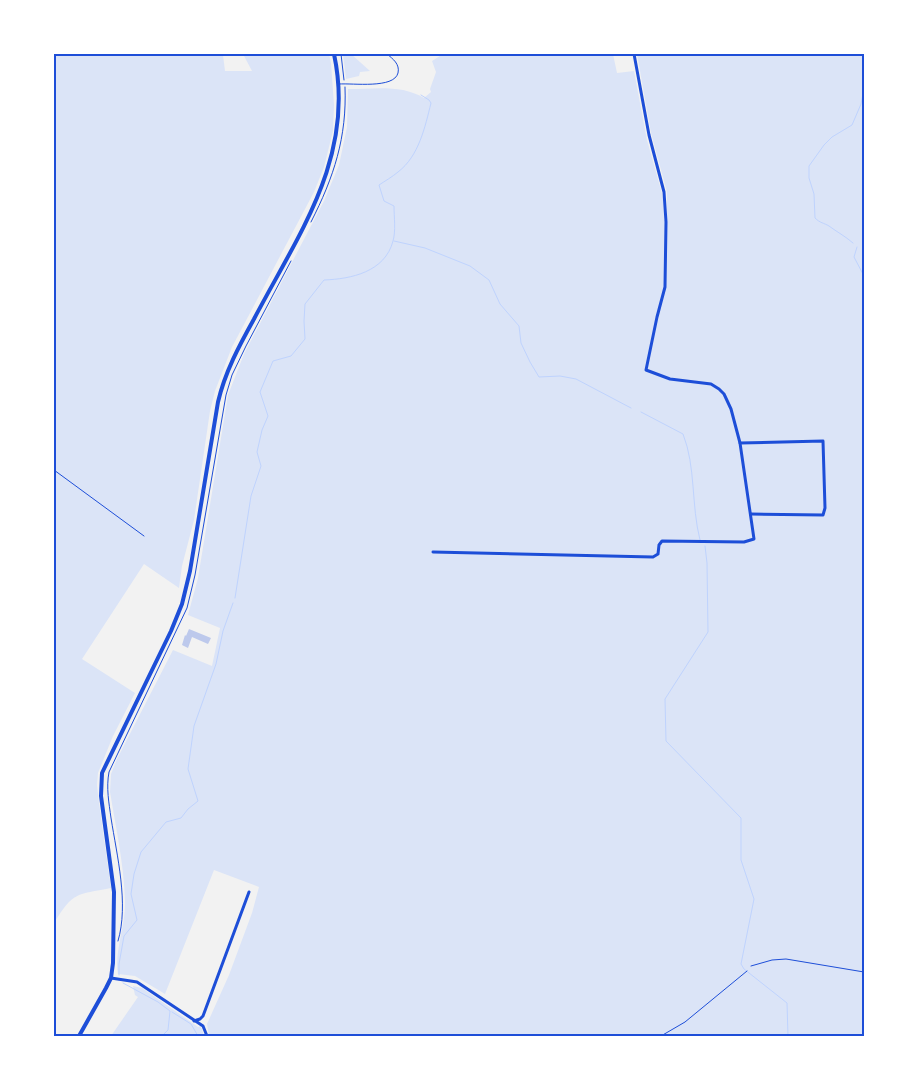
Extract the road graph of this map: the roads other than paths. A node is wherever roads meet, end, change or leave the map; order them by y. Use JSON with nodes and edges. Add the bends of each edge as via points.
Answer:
{"nodes":[{"id":1,"x":334,"y":54,"type":"edge"},
{"id":2,"x":387,"y":54,"type":"edge"},
{"id":3,"x":634,"y":54,"type":"edge"},
{"id":4,"x":339,"y":84,"type":"junction"},
{"id":5,"x":740,"y":443,"type":"junction"},
{"id":6,"x":750,"y":514,"type":"junction"},
{"id":7,"x":433,"y":552,"type":"dead end"},
{"id":8,"x":249,"y":892,"type":"dead end"},
{"id":9,"x":111,"y":978,"type":"junction"},
{"id":10,"x":194,"y":1021,"type":"junction"},
{"id":11,"x":79,"y":1036,"type":"edge"},
{"id":12,"x":207,"y":1036,"type":"edge"}],
"edges":[{"from":1,"to":4,"type":"street"},
{"from":2,"to":4,"type":"lane","via":[[398,66],[393,80]]},
{"from":3,"to":5,"type":"street","via":[[649,135],[664,192],[667,240],[665,287],[646,370],[670,379],[711,384],[720,389],[731,409]]},
{"from":4,"to":9,"type":"street","via":[[337,135],[326,177],[222,384],[182,604],[102,773],[101,796],[114,892]]},
{"from":5,"to":6,"type":"street"},
{"from":5,"to":6,"type":"street","via":[[823,442],[823,515]]},
{"from":6,"to":7,"type":"street","via":[[754,539],[744,542],[662,541],[658,554],[653,557]]},
{"from":8,"to":10,"type":"street","via":[[203,1016]]},
{"from":9,"to":10,"type":"street","via":[[137,982]]},
{"from":9,"to":11,"type":"street"},
{"from":10,"to":12,"type":"street","via":[[203,1026]]}]}
